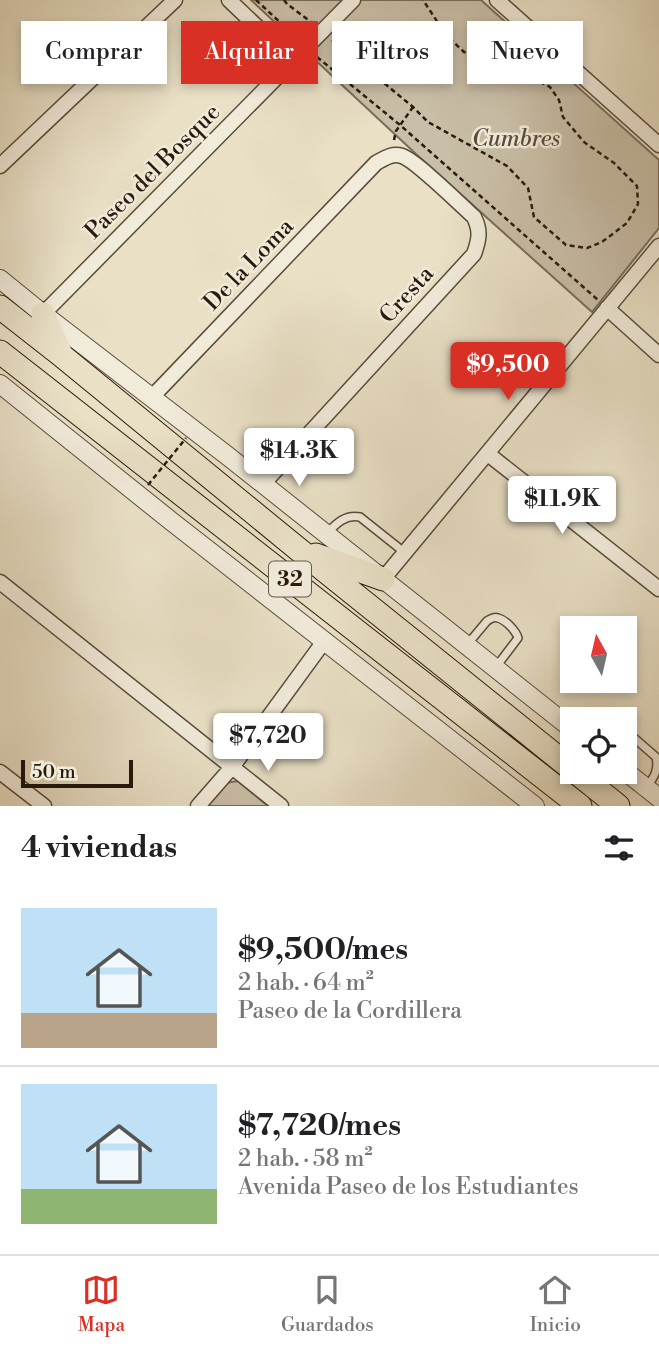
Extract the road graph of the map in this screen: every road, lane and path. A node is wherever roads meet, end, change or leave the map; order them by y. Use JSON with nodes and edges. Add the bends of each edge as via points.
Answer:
{"nodes":[{"id":1,"x":175,"y":0,"type":"edge"},
{"id":2,"x":229,"y":0,"type":"edge"},
{"id":3,"x":256,"y":0,"type":"edge"},
{"id":4,"x":284,"y":0,"type":"edge"},
{"id":5,"x":353,"y":0,"type":"edge"},
{"id":6,"x":423,"y":0,"type":"edge"},
{"id":7,"x":497,"y":0,"type":"edge"},
{"id":8,"x":251,"y":21,"type":"edge"},
{"id":9,"x":278,"y":21,"type":"edge"},
{"id":10,"x":322,"y":32,"type":"junction"},
{"id":11,"x":318,"y":36,"type":"edge"},
{"id":12,"x":318,"y":57,"type":"edge"},
{"id":13,"x":270,"y":84,"type":"edge"},
{"id":14,"x":413,"y":107,"type":"junction"},
{"id":15,"x":400,"y":125,"type":"junction"},
{"id":16,"x":659,"y":145,"type":"edge"},
{"id":17,"x":390,"y":155,"type":"junction"},
{"id":18,"x":0,"y":166,"type":"edge"},
{"id":19,"x":659,"y":246,"type":"edge"},
{"id":20,"x":0,"y":279,"type":"edge"},
{"id":21,"x":0,"y":307,"type":"edge"},
{"id":22,"x":607,"y":308,"type":"junction"},
{"id":23,"x":43,"y":314,"type":"junction"},
{"id":24,"x":0,"y":352,"type":"edge"},
{"id":25,"x":61,"y":355,"type":"junction"},
{"id":26,"x":659,"y":355,"type":"edge"},
{"id":27,"x":0,"y":384,"type":"edge"},
{"id":28,"x":152,"y":397,"type":"junction"},
{"id":29,"x":186,"y":439,"type":"dead end"},
{"id":30,"x":488,"y":454,"type":"junction"},
{"id":31,"x":263,"y":484,"type":"junction"},
{"id":32,"x":148,"y":485,"type":"dead end"},
{"id":33,"x":326,"y":534,"type":"junction"},
{"id":34,"x":298,"y":549,"type":"junction"},
{"id":35,"x":404,"y":552,"type":"junction"},
{"id":36,"x":383,"y":579,"type":"junction"},
{"id":37,"x":0,"y":582,"type":"edge"},
{"id":38,"x":659,"y":589,"type":"edge"},
{"id":39,"x":325,"y":640,"type":"junction"},
{"id":40,"x":466,"y":646,"type":"junction"},
{"id":41,"x":495,"y":668,"type":"junction"},
{"id":42,"x":560,"y":719,"type":"edge"},
{"id":43,"x":637,"y":740,"type":"edge"},
{"id":44,"x":560,"y":759,"type":"edge"},
{"id":45,"x":233,"y":766,"type":"junction"},
{"id":46,"x":0,"y":772,"type":"edge"},
{"id":47,"x":637,"y":780,"type":"edge"},
{"id":48,"x":591,"y":784,"type":"edge"},
{"id":49,"x":653,"y":793,"type":"edge"},
{"id":50,"x":44,"y":806,"type":"edge"},
{"id":51,"x":198,"y":806,"type":"edge"},
{"id":52,"x":281,"y":806,"type":"edge"},
{"id":53,"x":535,"y":806,"type":"edge"},
{"id":54,"x":580,"y":806,"type":"edge"},
{"id":55,"x":618,"y":806,"type":"edge"}],
"edges":[{"from":1,"to":18,"type":"street"},
{"from":2,"to":8,"type":"street"},
{"from":3,"to":9,"type":"path"},
{"from":4,"to":10,"type":"path"},
{"from":5,"to":10,"type":"street","name":"Paseo del Bosque"},
{"from":6,"to":14,"type":"path","via":[[446,35],[464,52],[550,87],[559,100],[562,117],[584,142],[637,186],[638,204],[628,223],[602,243],[587,248],[566,245],[534,217],[528,188],[506,166],[428,122]]},
{"from":7,"to":16,"type":"street"},
{"from":10,"to":11,"type":"street","name":"Paseo del Bosque"},
{"from":10,"to":14,"type":"path"},
{"from":12,"to":15,"type":"path"},
{"from":13,"to":23,"type":"street","name":"Paseo del Bosque"},
{"from":14,"to":15,"type":"path"},
{"from":15,"to":17,"type":"path"},
{"from":15,"to":22,"type":"path"},
{"from":17,"to":28,"type":"street","name":"De la Loma","via":[[376,163]]},
{"from":17,"to":31,"type":"street","name":"Cresta","via":[[404,156],[474,216],[479,240],[474,254]]},
{"from":19,"to":22,"type":"street"},
{"from":20,"to":23,"type":"street"},
{"from":21,"to":25,"type":"main road","number":"32"},
{"from":22,"to":26,"type":"street"},
{"from":22,"to":30,"type":"street"},
{"from":23,"to":25,"type":"main road"},
{"from":23,"to":28,"type":"street"},
{"from":24,"to":54,"type":"main road","number":"32"},
{"from":25,"to":34,"type":"main road","number":"32"},
{"from":27,"to":39,"type":"street"},
{"from":28,"to":31,"type":"street"},
{"from":29,"to":32,"type":"path","bridge":true},
{"from":30,"to":35,"type":"street"},
{"from":30,"to":38,"type":"street"},
{"from":31,"to":33,"type":"street"},
{"from":33,"to":35,"type":"lane","via":[[346,517],[360,517]]},
{"from":33,"to":36,"type":"street"},
{"from":34,"to":36,"type":"main road"},
{"from":34,"to":44,"type":"main road","number":"32"},
{"from":35,"to":36,"type":"street"},
{"from":36,"to":40,"type":"street"},
{"from":37,"to":45,"type":"street"},
{"from":39,"to":45,"type":"street"},
{"from":39,"to":53,"type":"street"},
{"from":40,"to":41,"type":"street"},
{"from":40,"to":41,"type":"lane","via":[[491,618],[506,624],[518,638]]},
{"from":41,"to":42,"type":"street"},
{"from":43,"to":49,"type":"lane","via":[[659,763]]},
{"from":45,"to":51,"type":"street"},
{"from":45,"to":52,"type":"street"},
{"from":46,"to":50,"type":"street"},
{"from":47,"to":49,"type":"street"},
{"from":48,"to":55,"type":"main road","number":"32"}]}
